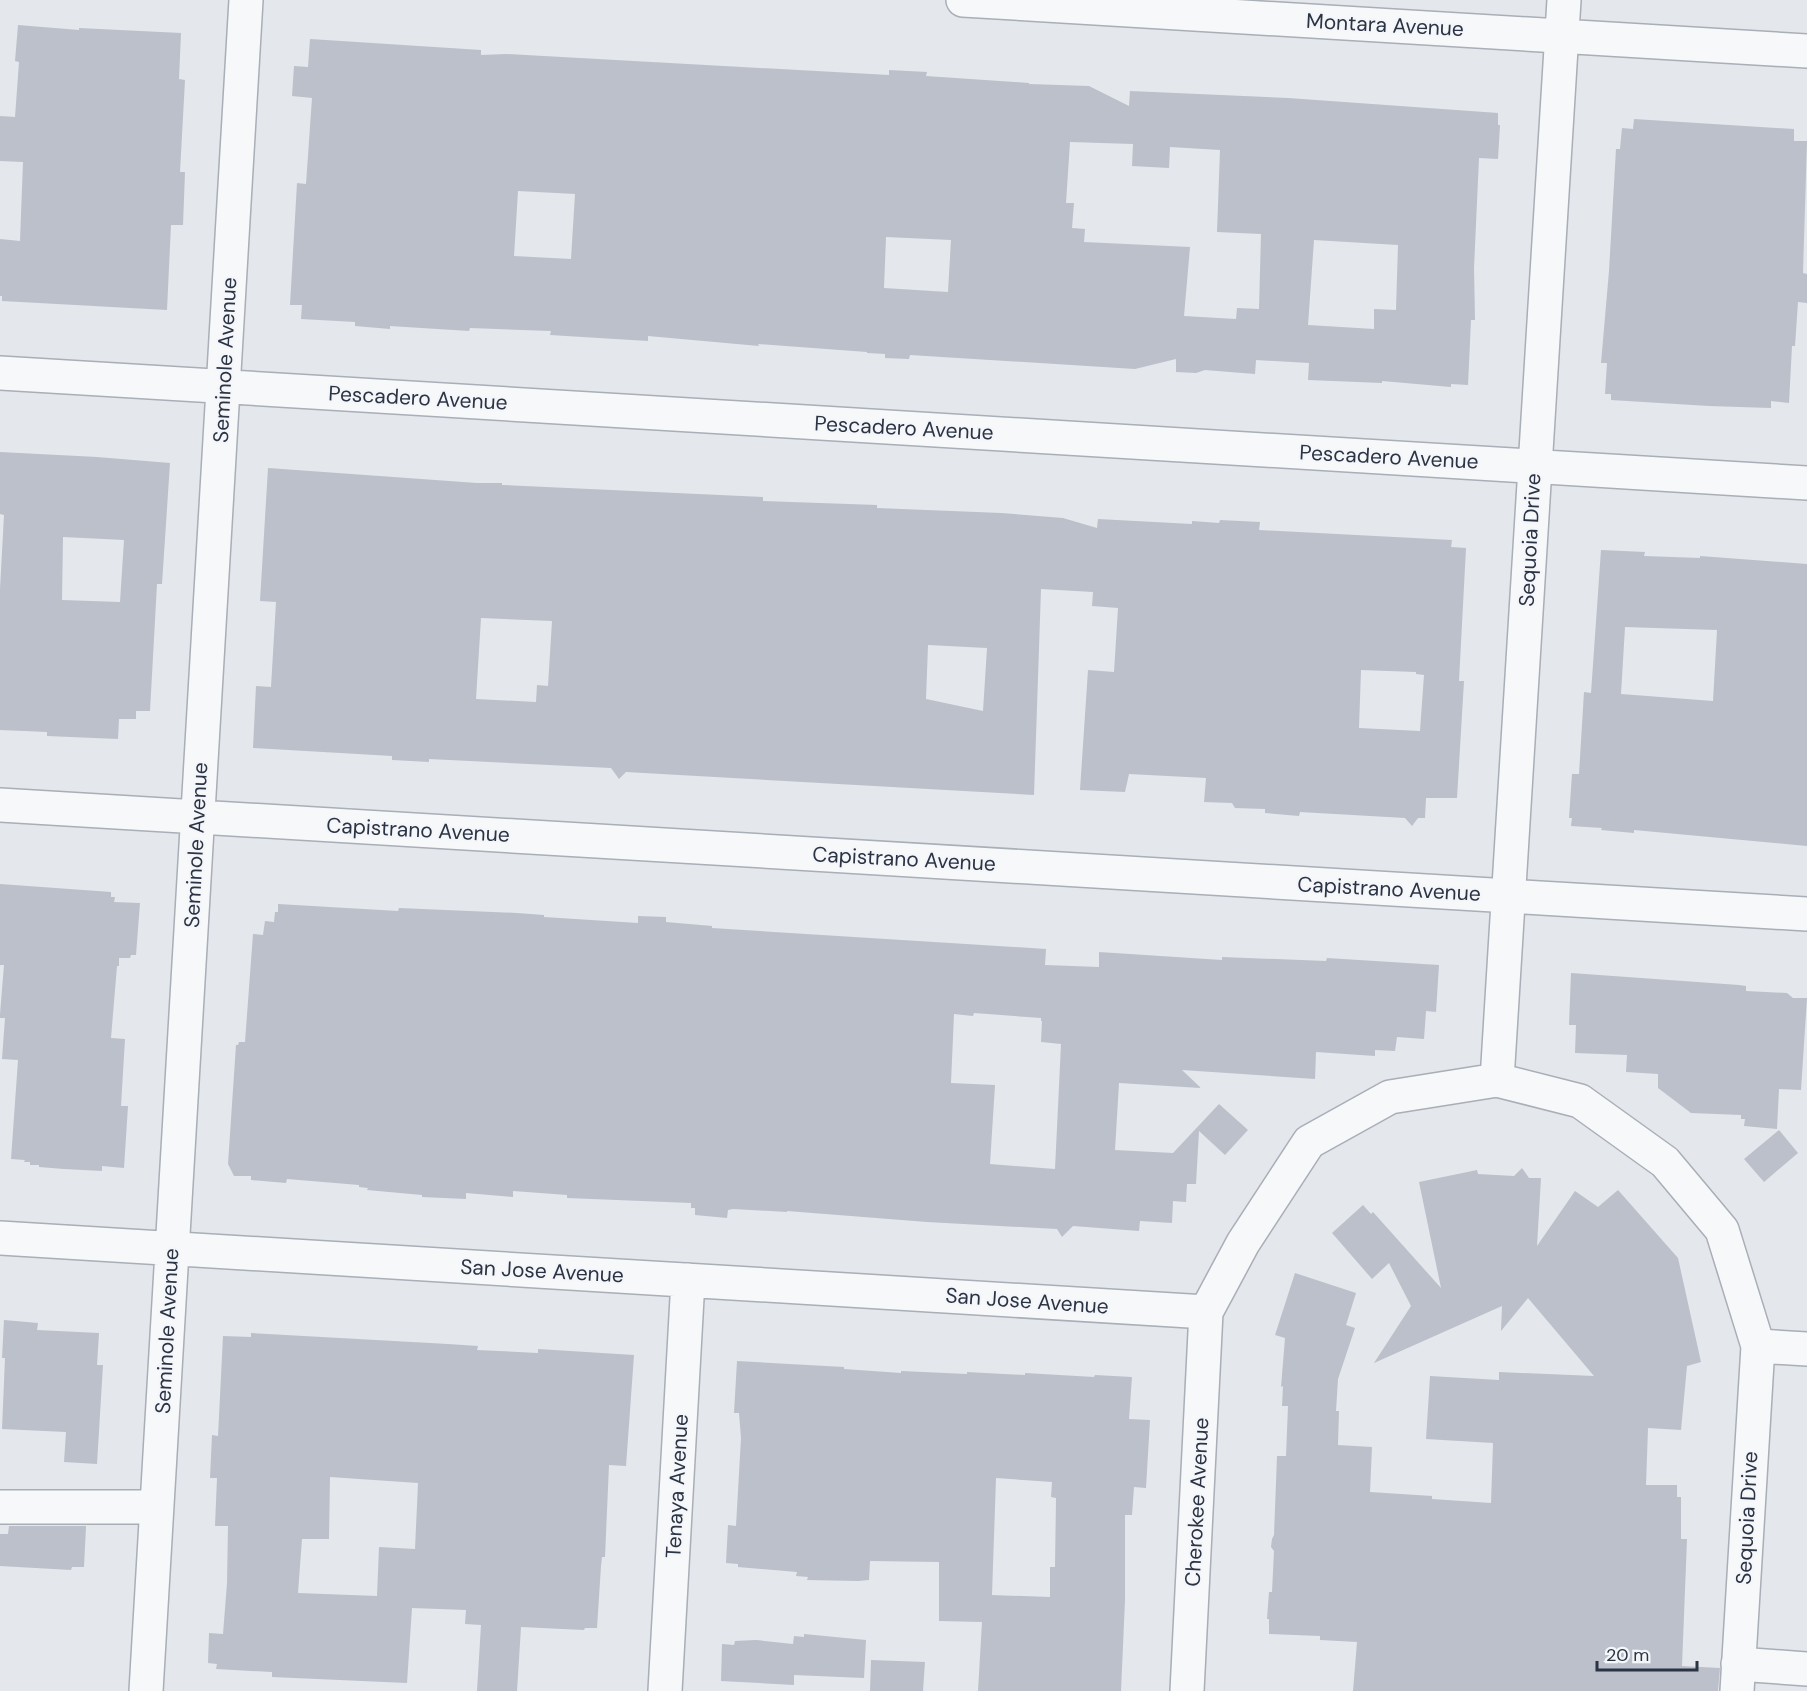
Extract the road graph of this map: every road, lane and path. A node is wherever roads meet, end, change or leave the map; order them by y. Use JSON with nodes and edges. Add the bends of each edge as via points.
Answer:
{"nodes":[{"id":1,"x":246,"y":0,"type":"edge"},
{"id":2,"x":963,"y":0,"type":"edge"},
{"id":3,"x":1564,"y":0,"type":"edge"},
{"id":4,"x":1562,"y":36,"type":"junction"},
{"id":5,"x":1807,"y":51,"type":"edge"},
{"id":6,"x":0,"y":372,"type":"edge"},
{"id":7,"x":223,"y":386,"type":"junction"},
{"id":8,"x":1535,"y":466,"type":"junction"},
{"id":9,"x":1807,"y":483,"type":"edge"},
{"id":10,"x":0,"y":805,"type":"edge"},
{"id":11,"x":197,"y":817,"type":"junction"},
{"id":12,"x":1509,"y":896,"type":"junction"},
{"id":13,"x":1807,"y":914,"type":"edge"},
{"id":14,"x":1497,"y":1080,"type":"junction"},
{"id":15,"x":0,"y":1238,"type":"edge"},
{"id":16,"x":172,"y":1249,"type":"junction"},
{"id":17,"x":688,"y":1280,"type":"junction"},
{"id":18,"x":1206,"y":1312,"type":"junction"},
{"id":19,"x":1758,"y":1346,"type":"junction"},
{"id":20,"x":1807,"y":1349,"type":"edge"},
{"id":21,"x":0,"y":1507,"type":"edge"},
{"id":22,"x":157,"y":1507,"type":"junction"},
{"id":23,"x":1807,"y":1669,"type":"edge"},
{"id":24,"x":1737,"y":1678,"type":"edge"},
{"id":25,"x":146,"y":1691,"type":"edge"},
{"id":26,"x":665,"y":1691,"type":"edge"},
{"id":27,"x":1187,"y":1691,"type":"edge"}],
"edges":[{"from":1,"to":7,"type":"street","name":"Seminole Avenue"},
{"from":2,"to":4,"type":"street","name":"Montara Avenue"},
{"from":3,"to":4,"type":"street","name":"Sequoia Drive"},
{"from":4,"to":5,"type":"street","name":"Montara Avenue"},
{"from":4,"to":8,"type":"street","name":"Sequoia Drive"},
{"from":6,"to":7,"type":"street","name":"Pescadero Avenue"},
{"from":7,"to":8,"type":"street","name":"Pescadero Avenue"},
{"from":7,"to":11,"type":"street","name":"Seminole Avenue"},
{"from":8,"to":9,"type":"street","name":"Pescadero Avenue"},
{"from":8,"to":12,"type":"street","name":"Sequoia Drive"},
{"from":10,"to":11,"type":"street","name":"Capistrano Avenue"},
{"from":11,"to":12,"type":"street","name":"Capistrano Avenue"},
{"from":11,"to":16,"type":"street","name":"Seminole Avenue"},
{"from":12,"to":13,"type":"street","name":"Capistrano Avenue"},
{"from":12,"to":14,"type":"street","name":"Sequoia Drive"},
{"from":14,"to":18,"type":"street","via":[[1390,1097],[1309,1142],[1243,1243]]},
{"from":14,"to":19,"type":"street","via":[[1580,1101],[1665,1162],[1722,1230]]},
{"from":15,"to":16,"type":"street","name":"San Jose Avenue"},
{"from":16,"to":17,"type":"street","name":"San Jose Avenue"},
{"from":16,"to":22,"type":"street","name":"Seminole Avenue"},
{"from":17,"to":18,"type":"street","name":"San Jose Avenue"},
{"from":17,"to":26,"type":"street","name":"Tenaya Avenue"},
{"from":18,"to":27,"type":"street","name":"Cherokee Avenue"},
{"from":19,"to":20,"type":"street"},
{"from":19,"to":24,"type":"street","name":"Sequoia Drive"},
{"from":21,"to":22,"type":"street"},
{"from":22,"to":25,"type":"street","name":"Seminole Avenue"},
{"from":23,"to":24,"type":"street"}]}
